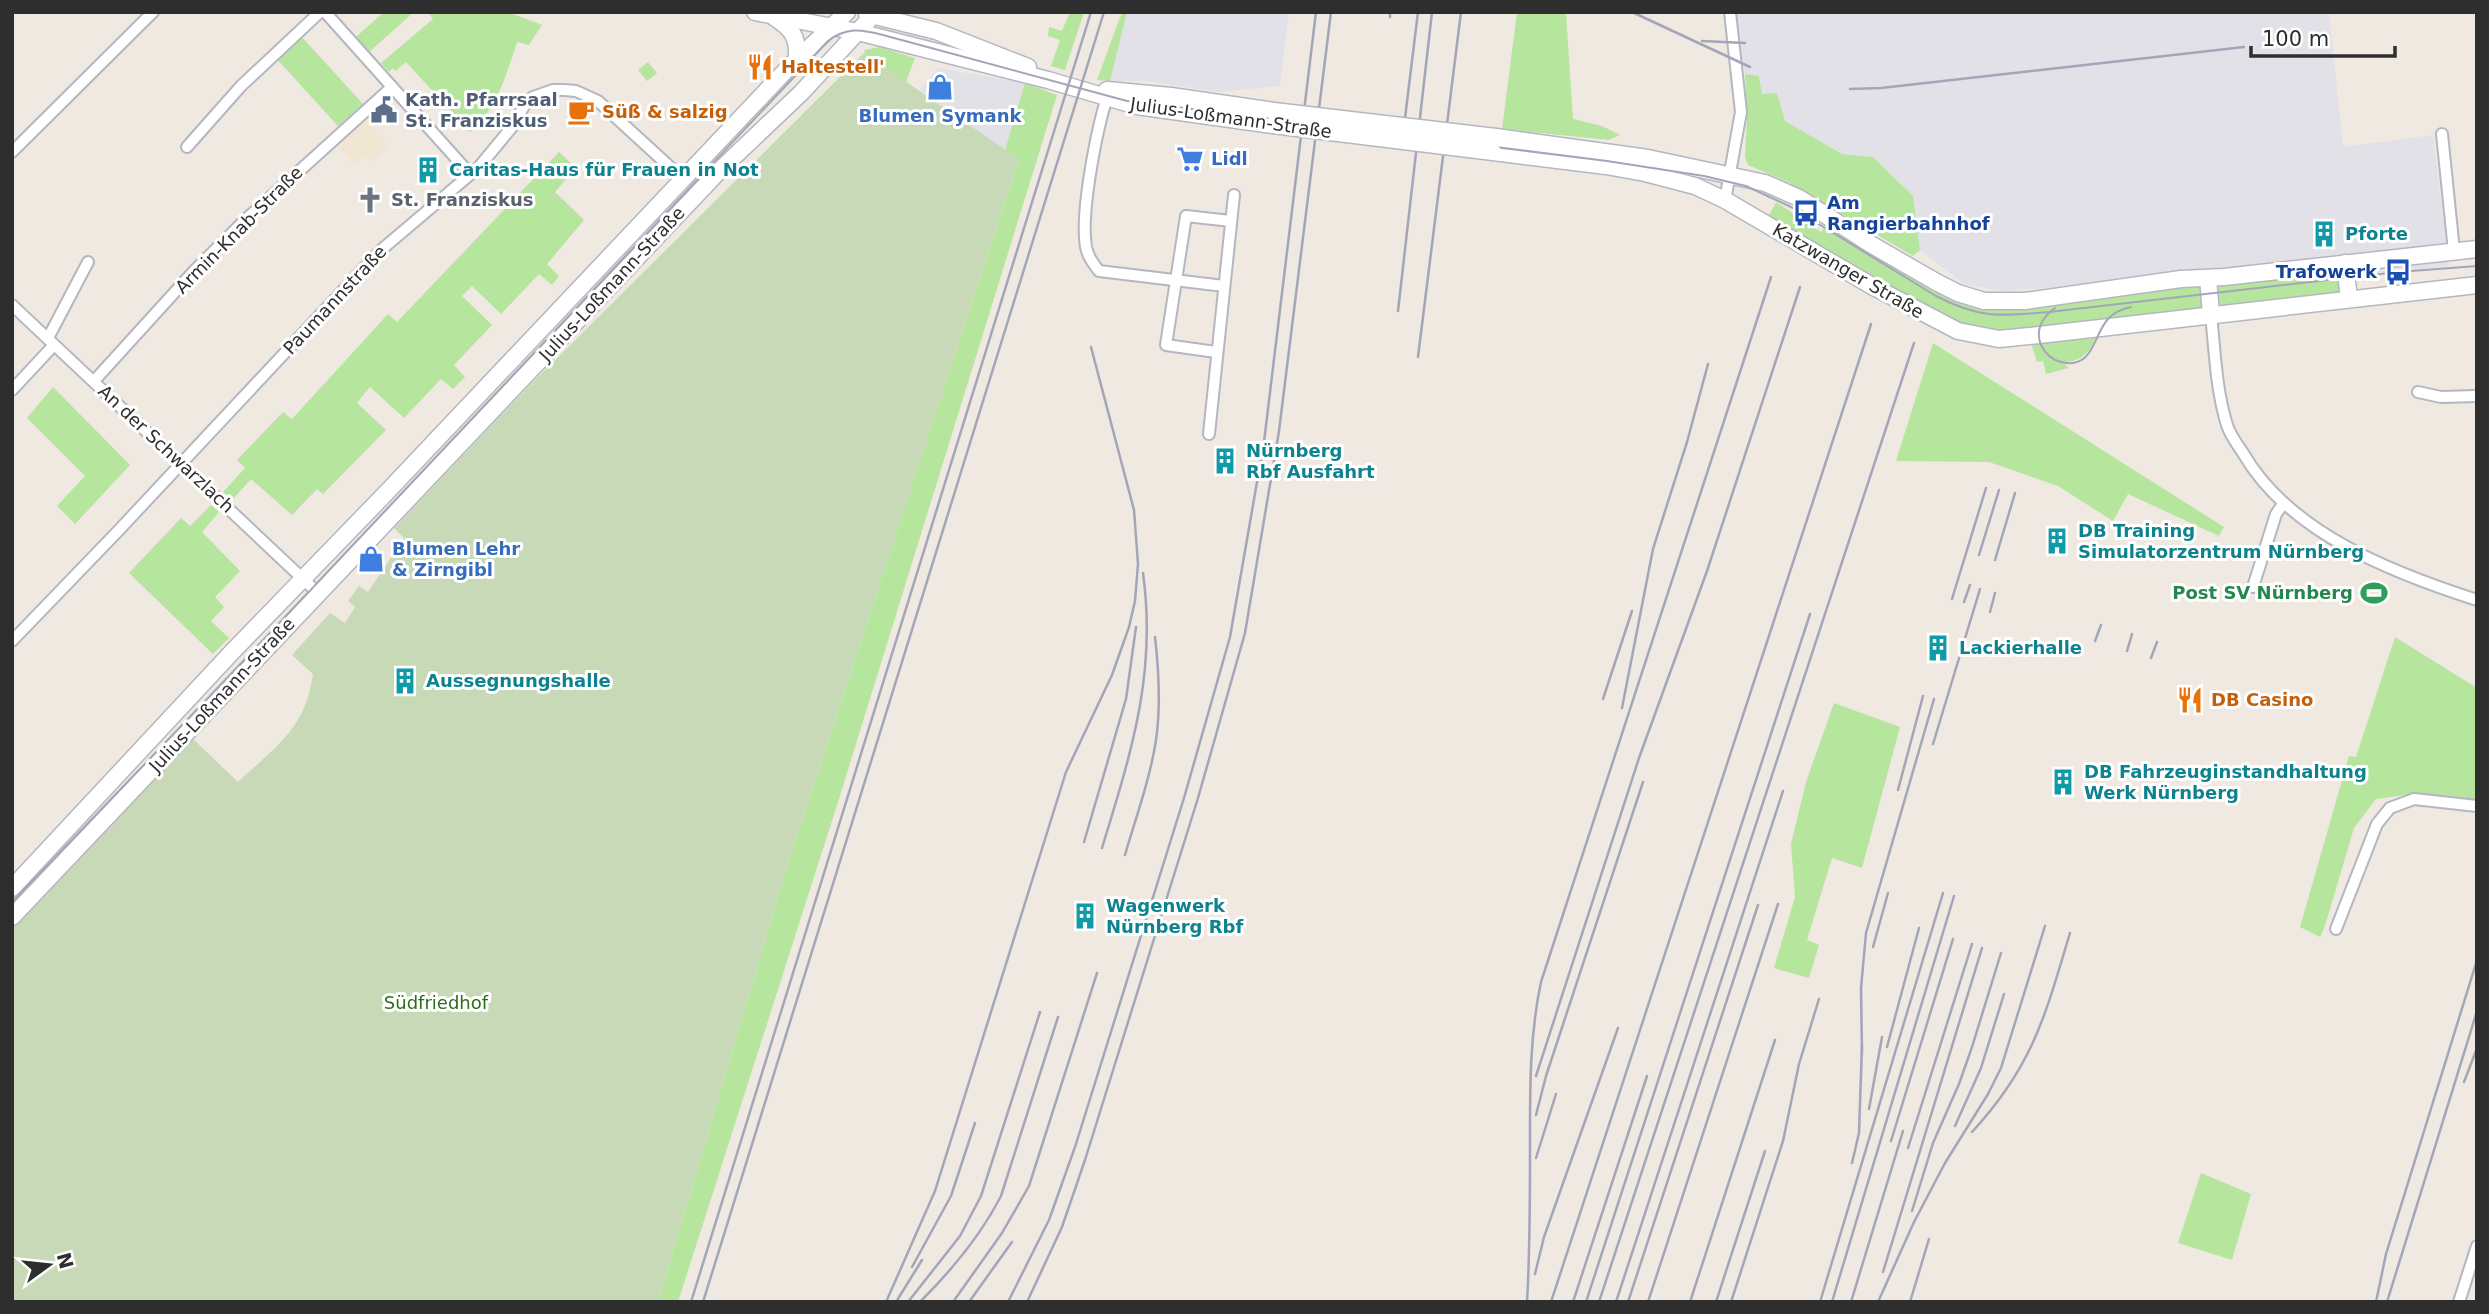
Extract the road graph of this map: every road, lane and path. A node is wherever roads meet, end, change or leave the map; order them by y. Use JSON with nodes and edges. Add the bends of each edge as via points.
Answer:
{"nodes":[{"id":1,"x":153,"y":12,"type":"edge"},
{"id":2,"x":323,"y":12,"type":"edge"},
{"id":3,"x":847,"y":12,"type":"edge"},
{"id":4,"x":854,"y":12,"type":"edge"},
{"id":5,"x":1730,"y":12,"type":"edge"},
{"id":6,"x":762,"y":13,"type":"edge"},
{"id":7,"x":874,"y":14,"type":"edge"},
{"id":8,"x":907,"y":18,"type":"edge"},
{"id":9,"x":830,"y":26,"type":"junction"},
{"id":10,"x":858,"y":33,"type":"junction"},
{"id":11,"x":797,"y":58,"type":"junction"},
{"id":12,"x":392,"y":87,"type":"junction"},
{"id":13,"x":1108,"y":94,"type":"junction"},
{"id":14,"x":2442,"y":134,"type":"dead end"},
{"id":15,"x":1494,"y":144,"type":"junction"},
{"id":16,"x":187,"y":148,"type":"dead end"},
{"id":17,"x":12,"y":152,"type":"edge"},
{"id":18,"x":470,"y":174,"type":"junction"},
{"id":19,"x":1731,"y":174,"type":"junction"},
{"id":20,"x":683,"y":179,"type":"junction"},
{"id":21,"x":1234,"y":195,"type":"dead end"},
{"id":22,"x":1725,"y":200,"type":"junction"},
{"id":23,"x":1231,"y":221,"type":"junction"},
{"id":24,"x":2477,"y":248,"type":"edge"},
{"id":25,"x":2454,"y":251,"type":"junction"},
{"id":26,"x":88,"y":262,"type":"dead end"},
{"id":27,"x":2345,"y":263,"type":"junction"},
{"id":28,"x":2208,"y":278,"type":"junction"},
{"id":29,"x":1176,"y":280,"type":"junction"},
{"id":30,"x":2477,"y":285,"type":"edge"},
{"id":31,"x":1224,"y":286,"type":"junction"},
{"id":32,"x":2349,"y":299,"type":"junction"},
{"id":33,"x":12,"y":304,"type":"edge"},
{"id":34,"x":2211,"y":315,"type":"junction"},
{"id":35,"x":51,"y":341,"type":"junction"},
{"id":36,"x":1216,"y":352,"type":"junction"},
{"id":37,"x":94,"y":381,"type":"junction"},
{"id":38,"x":12,"y":390,"type":"edge"},
{"id":39,"x":2418,"y":392,"type":"dead end"},
{"id":40,"x":2477,"y":396,"type":"edge"},
{"id":41,"x":1209,"y":434,"type":"dead end"},
{"id":42,"x":182,"y":463,"type":"junction"},
{"id":43,"x":2283,"y":504,"type":"junction"},
{"id":44,"x":303,"y":579,"type":"junction"},
{"id":45,"x":2253,"y":587,"type":"dead end"},
{"id":46,"x":319,"y":594,"type":"junction"},
{"id":47,"x":2477,"y":600,"type":"edge"},
{"id":48,"x":12,"y":641,"type":"edge"},
{"id":49,"x":2477,"y":806,"type":"edge"},
{"id":50,"x":12,"y":888,"type":"edge"},
{"id":51,"x":12,"y":917,"type":"edge"},
{"id":52,"x":2336,"y":929,"type":"dead end"},
{"id":53,"x":2477,"y":1246,"type":"edge"},
{"id":54,"x":2459,"y":1302,"type":"edge"}],
"edges":[{"from":1,"to":17,"type":"street"},
{"from":2,"to":12,"type":"street"},
{"from":2,"to":16,"type":"street","via":[[254,72]]},
{"from":3,"to":9,"type":"main road","name":"Julius-Loßmann-Straße"},
{"from":4,"to":7,"type":"main road","name":"Julius-Loßmann-Straße"},
{"from":5,"to":19,"type":"street","via":[[1741,112]]},
{"from":6,"to":9,"type":"main road"},
{"from":6,"to":11,"type":"main road","via":[[792,30]]},
{"from":7,"to":8,"type":"main road","name":"Julius-Loßmann-Straße"},
{"from":7,"to":10,"type":"main road"},
{"from":8,"to":13,"type":"main road","name":"Julius-Loßmann-Straße"},
{"from":9,"to":10,"type":"main road"},
{"from":9,"to":11,"type":"main road","name":"Julius-Loßmann-Straße"},
{"from":10,"to":13,"type":"main road","name":"Julius-Loßmann-Straße"},
{"from":10,"to":46,"type":"main road","name":"Julius-Loßmann-Straße","via":[[733,156]]},
{"from":11,"to":20,"type":"main road","name":"Julius-Loßmann-Straße"},
{"from":12,"to":18,"type":"street"},
{"from":12,"to":37,"type":"street","name":"Armin-Knab-Straße","via":[[244,221]]},
{"from":13,"to":15,"type":"main road","name":"Julius-Loßmann-Straße","bridge":true,"via":[[1171,96],[1274,118]]},
{"from":13,"to":29,"type":"street","via":[[1091,170],[1086,224],[1090,260],[1099,271]]},
{"from":14,"to":25,"type":"street"},
{"from":15,"to":19,"type":"main road","name":"Katzwanger Straße","via":[[1625,154]]},
{"from":15,"to":22,"type":"main road","name":"Katzwanger Straße","via":[[1645,173],[1695,186]]},
{"from":18,"to":20,"type":"street","name":"Paumannstraße","via":[[492,153],[533,97],[564,90],[598,101]]},
{"from":18,"to":42,"type":"street","name":"Paumannstraße","via":[[382,250]]},
{"from":19,"to":22,"type":"street"},
{"from":19,"to":28,"type":"main road","name":"Katzwanger Straße","via":[[1788,192],[1925,276],[1984,301],[2025,301]]},
{"from":20,"to":44,"type":"main road","name":"Julius-Loßmann-Straße"},
{"from":21,"to":23,"type":"street"},
{"from":22,"to":34,"type":"main road","name":"Katzwanger Straße","via":[[1907,306],[1976,336],[2005,338]]},
{"from":23,"to":29,"type":"street","via":[[1186,216]]},
{"from":23,"to":31,"type":"street"},
{"from":24,"to":25,"type":"main road","name":"Katzwanger Straße"},
{"from":25,"to":27,"type":"main road","name":"Katzwanger Straße"},
{"from":26,"to":35,"type":"street"},
{"from":27,"to":28,"type":"main road","name":"Katzwanger Straße"},
{"from":27,"to":32,"type":"main road"},
{"from":28,"to":34,"type":"main road"},
{"from":29,"to":31,"type":"street"},
{"from":29,"to":36,"type":"street","via":[[1166,345]]},
{"from":30,"to":32,"type":"main road","name":"Katzwanger Straße"},
{"from":31,"to":36,"type":"street"},
{"from":32,"to":34,"type":"main road","name":"Katzwanger Straße"},
{"from":33,"to":35,"type":"street","name":"An der Schwarzlach"},
{"from":34,"to":43,"type":"street","via":[[2219,396],[2228,429],[2254,473]]},
{"from":35,"to":37,"type":"street","name":"An der Schwarzlach"},
{"from":35,"to":38,"type":"street"},
{"from":36,"to":41,"type":"street"},
{"from":37,"to":42,"type":"street","name":"An der Schwarzlach"},
{"from":39,"to":40,"type":"street"},
{"from":42,"to":44,"type":"street","name":"An der Schwarzlach"},
{"from":42,"to":48,"type":"street","name":"Paumannstraße"},
{"from":43,"to":45,"type":"street"},
{"from":43,"to":47,"type":"street","via":[[2333,539],[2399,573]]},
{"from":44,"to":46,"type":"street","name":"An der Schwarzlach"},
{"from":44,"to":50,"type":"main road","name":"Julius-Loßmann-Straße"},
{"from":46,"to":51,"type":"main road","name":"Julius-Loßmann-Straße"},
{"from":49,"to":52,"type":"street","via":[[2414,799],[2390,808],[2377,824]]},
{"from":53,"to":54,"type":"street"}]}
